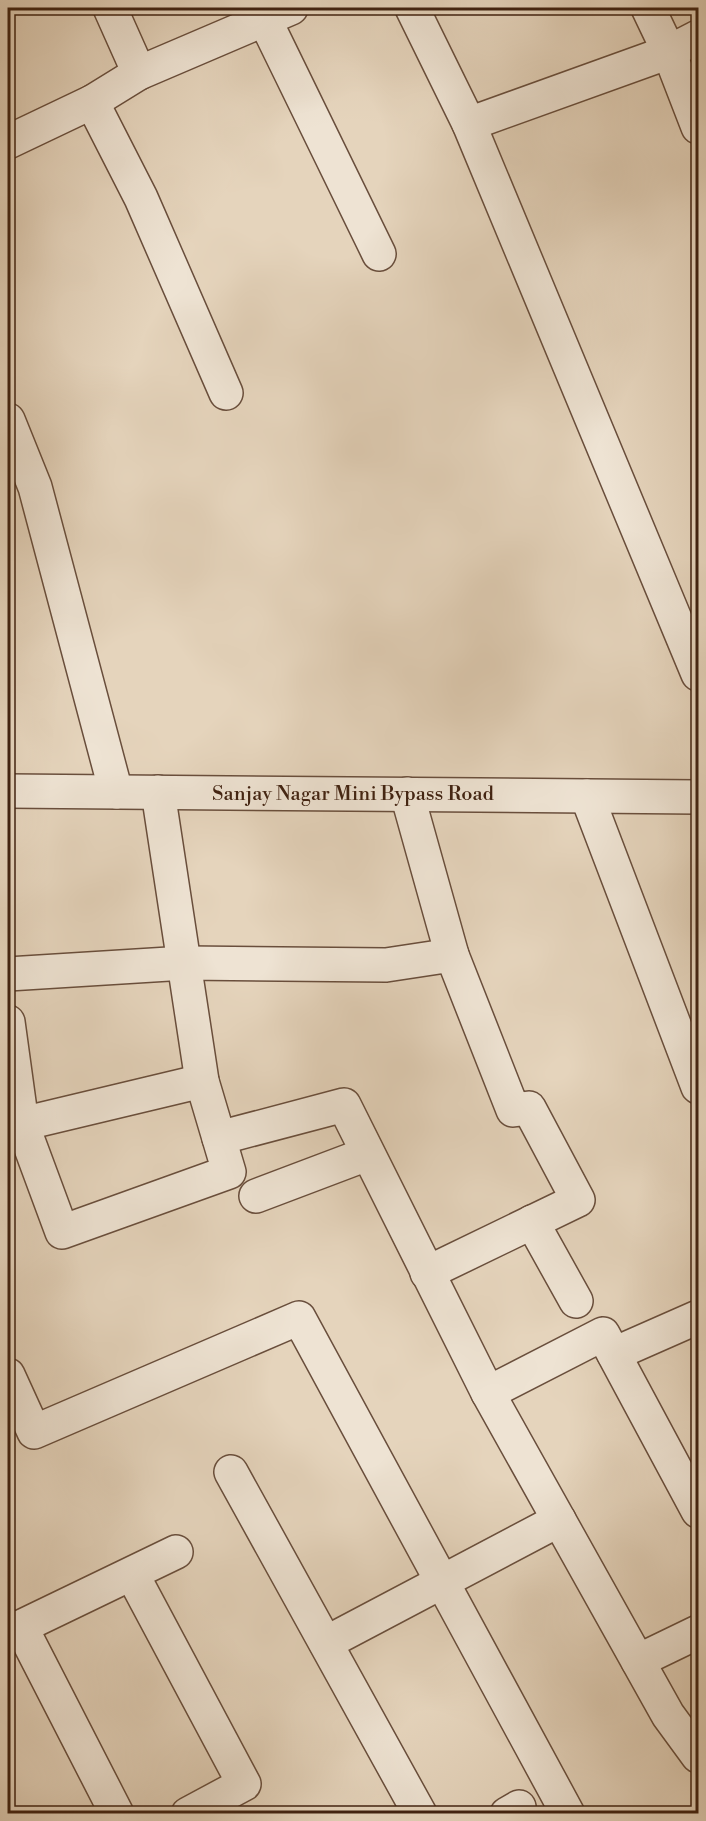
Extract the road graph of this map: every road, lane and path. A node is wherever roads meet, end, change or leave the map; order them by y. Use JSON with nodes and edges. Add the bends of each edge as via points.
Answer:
{"nodes":[{"id":1,"x":110,"y":8,"type":"edge"},
{"id":2,"x":412,"y":8,"type":"edge"},
{"id":3,"x":648,"y":8,"type":"edge"},
{"id":4,"x":272,"y":12,"type":"edge"},
{"id":5,"x":699,"y":37,"type":"edge"},
{"id":6,"x":669,"y":52,"type":"junction"},
{"id":7,"x":139,"y":73,"type":"junction"},
{"id":8,"x":92,"y":102,"type":"junction"},
{"id":9,"x":469,"y":124,"type":"junction"},
{"id":10,"x":699,"y":127,"type":"edge"},
{"id":11,"x":8,"y":142,"type":"edge"},
{"id":12,"x":379,"y":254,"type":"dead end"},
{"id":13,"x":226,"y":393,"type":"dead end"},
{"id":14,"x":8,"y":420,"type":"edge"},
{"id":15,"x":699,"y":674,"type":"edge"},
{"id":16,"x":8,"y":791,"type":"edge"},
{"id":17,"x":116,"y":792,"type":"junction"},
{"id":18,"x":158,"y":792,"type":"junction"},
{"id":19,"x":407,"y":794,"type":"junction"},
{"id":20,"x":587,"y":796,"type":"junction"},
{"id":21,"x":699,"y":796,"type":"edge"},
{"id":22,"x":452,"y":955,"type":"junction"},
{"id":23,"x":185,"y":963,"type":"junction"},
{"id":24,"x":8,"y":974,"type":"edge"},
{"id":25,"x":8,"y":1022,"type":"edge"},
{"id":26,"x":202,"y":1081,"type":"junction"},
{"id":27,"x":699,"y":1086,"type":"edge"},
{"id":28,"x":22,"y":1124,"type":"junction"},
{"id":29,"x":219,"y":1138,"type":"junction"},
{"id":30,"x":367,"y":1154,"type":"junction"},
{"id":31,"x":256,"y":1196,"type":"dead end"},
{"id":32,"x":532,"y":1222,"type":"junction"},
{"id":33,"x":427,"y":1273,"type":"junction"},
{"id":34,"x":576,"y":1301,"type":"dead end"},
{"id":35,"x":699,"y":1317,"type":"edge"},
{"id":36,"x":614,"y":1354,"type":"junction"},
{"id":37,"x":8,"y":1375,"type":"edge"},
{"id":38,"x":488,"y":1393,"type":"junction"},
{"id":39,"x":231,"y":1472,"type":"dead end"},
{"id":40,"x":699,"y":1511,"type":"edge"},
{"id":41,"x":559,"y":1520,"type":"junction"},
{"id":42,"x":176,"y":1552,"type":"dead end"},
{"id":43,"x":132,"y":1574,"type":"junction"},
{"id":44,"x":442,"y":1582,"type":"junction"},
{"id":45,"x":14,"y":1630,"type":"edge"},
{"id":46,"x":699,"y":1632,"type":"edge"},
{"id":47,"x":326,"y":1643,"type":"junction"},
{"id":48,"x":638,"y":1661,"type":"junction"},
{"id":49,"x":699,"y":1756,"type":"edge"},
{"id":50,"x":117,"y":1814,"type":"edge"},
{"id":51,"x":188,"y":1814,"type":"edge"},
{"id":52,"x":420,"y":1814,"type":"edge"},
{"id":53,"x":568,"y":1814,"type":"edge"}],
"edges":[{"from":1,"to":7,"type":"street"},
{"from":2,"to":9,"type":"street"},
{"from":3,"to":6,"type":"street"},
{"from":4,"to":7,"type":"street"},
{"from":4,"to":12,"type":"street"},
{"from":5,"to":6,"type":"street"},
{"from":6,"to":9,"type":"street"},
{"from":6,"to":10,"type":"street"},
{"from":7,"to":8,"type":"street"},
{"from":8,"to":11,"type":"street"},
{"from":8,"to":13,"type":"street","via":[[141,198]]},
{"from":9,"to":15,"type":"street"},
{"from":14,"to":17,"type":"street","via":[[35,487]]},
{"from":16,"to":17,"type":"street","name":"Sanjay Nagar Mini Bypass Road"},
{"from":17,"to":18,"type":"street","name":"Sanjay Nagar Mini Bypass Road"},
{"from":18,"to":19,"type":"street","name":"Sanjay Nagar Mini Bypass Road"},
{"from":18,"to":23,"type":"street"},
{"from":19,"to":20,"type":"street","name":"Sanjay Nagar Mini Bypass Road"},
{"from":19,"to":22,"type":"street"},
{"from":20,"to":21,"type":"street","name":"Sanjay Nagar Mini Bypass Road"},
{"from":20,"to":27,"type":"street"},
{"from":22,"to":23,"type":"street","via":[[386,965]]},
{"from":22,"to":32,"type":"street","via":[[513,1110],[529,1108],[578,1200]]},
{"from":23,"to":24,"type":"street"},
{"from":23,"to":26,"type":"street"},
{"from":25,"to":28,"type":"street"},
{"from":26,"to":28,"type":"street"},
{"from":26,"to":29,"type":"street"},
{"from":28,"to":29,"type":"street","via":[[63,1232],[229,1172]]},
{"from":29,"to":30,"type":"street","via":[[344,1106]]},
{"from":30,"to":31,"type":"street"},
{"from":30,"to":33,"type":"street"},
{"from":32,"to":33,"type":"street"},
{"from":32,"to":34,"type":"street"},
{"from":33,"to":38,"type":"street"},
{"from":35,"to":36,"type":"street"},
{"from":36,"to":38,"type":"street","via":[[603,1334]]},
{"from":36,"to":40,"type":"street"},
{"from":37,"to":44,"type":"street","via":[[34,1432],[298,1318]]},
{"from":38,"to":41,"type":"street"},
{"from":39,"to":47,"type":"street"},
{"from":41,"to":44,"type":"street"},
{"from":41,"to":48,"type":"street"},
{"from":42,"to":43,"type":"street"},
{"from":43,"to":45,"type":"street"},
{"from":43,"to":51,"type":"street","via":[[244,1784]]},
{"from":44,"to":47,"type":"street"},
{"from":44,"to":53,"type":"street"},
{"from":45,"to":50,"type":"street"},
{"from":46,"to":48,"type":"street"},
{"from":47,"to":52,"type":"street"},
{"from":48,"to":49,"type":"street","via":[[668,1715]]}]}
